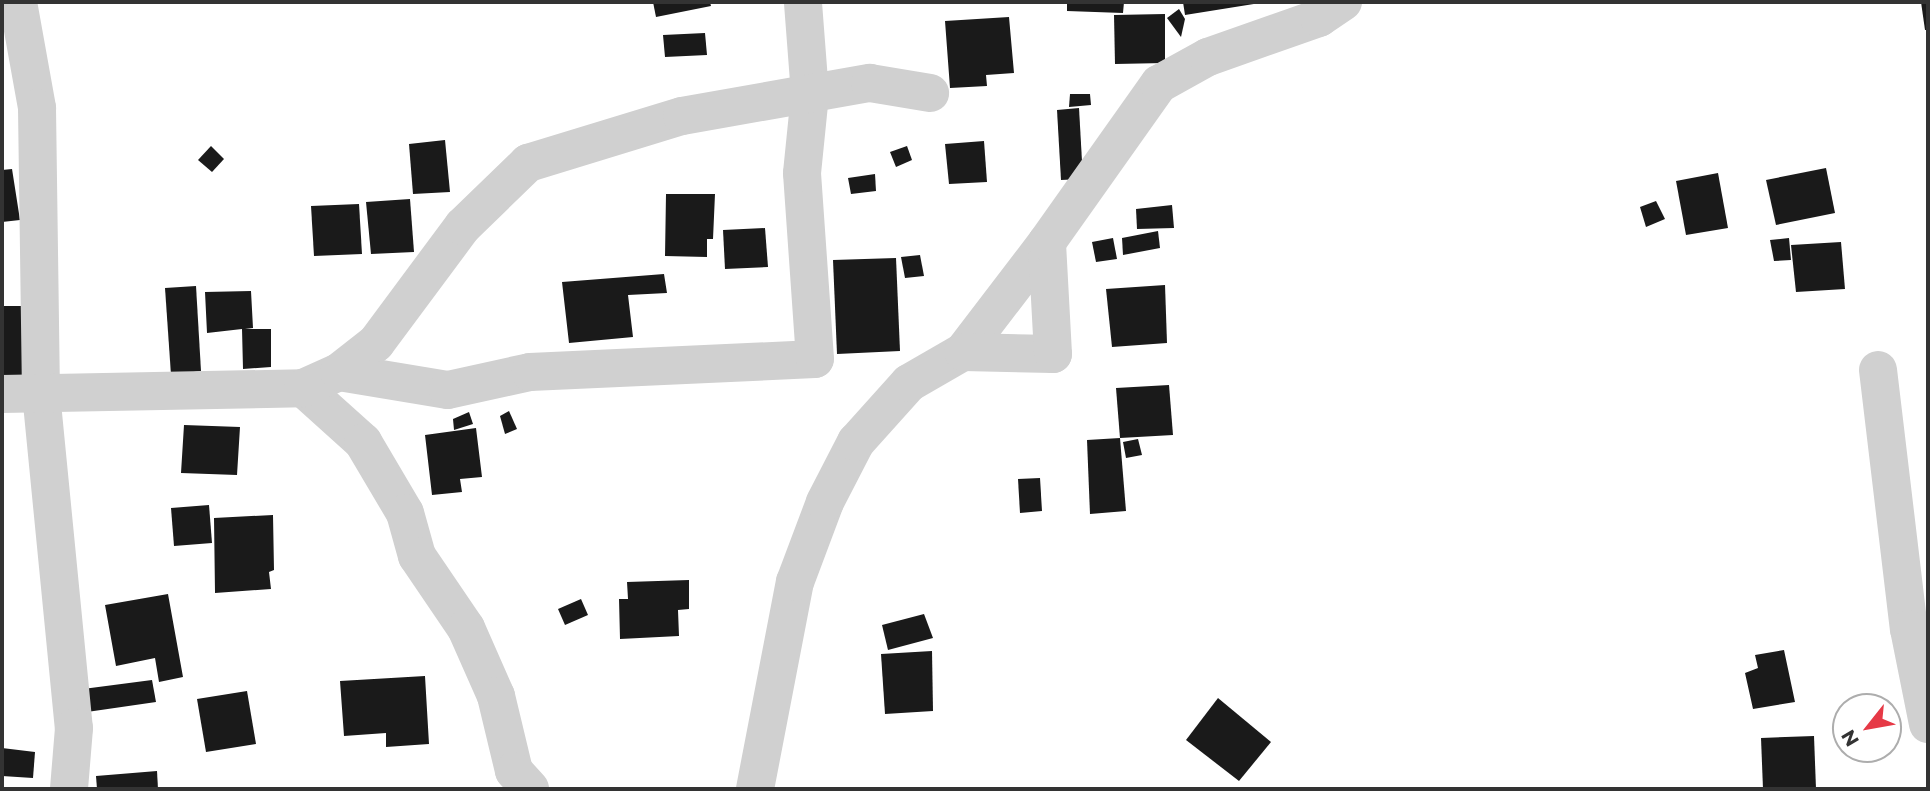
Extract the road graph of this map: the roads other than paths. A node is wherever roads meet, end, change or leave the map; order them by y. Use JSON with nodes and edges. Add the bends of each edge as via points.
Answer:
{"nodes":[{"id":1,"x":18,"y":2,"type":"edge"},
{"id":2,"x":803,"y":2,"type":"edge"},
{"id":3,"x":1343,"y":2,"type":"edge"},
{"id":4,"x":930,"y":93,"type":"dead end"},
{"id":5,"x":810,"y":94,"type":"junction"},
{"id":6,"x":1047,"y":242,"type":"junction"},
{"id":7,"x":963,"y":352,"type":"junction"},
{"id":8,"x":1878,"y":370,"type":"dead end"},
{"id":9,"x":339,"y":372,"type":"junction"},
{"id":10,"x":303,"y":388,"type":"junction"},
{"id":11,"x":41,"y":393,"type":"junction"},
{"id":12,"x":2,"y":394,"type":"edge"},
{"id":13,"x":1928,"y":724,"type":"edge"},
{"id":14,"x":69,"y":789,"type":"edge"},
{"id":15,"x":530,"y":789,"type":"edge"},
{"id":16,"x":755,"y":789,"type":"edge"}],
"edges":[{"from":1,"to":11,"type":"street","via":[[37,108]]},
{"from":2,"to":5,"type":"street"},
{"from":3,"to":6,"type":"street","via":[[1319,18],[1208,57],[1159,84]]},
{"from":4,"to":5,"type":"street","via":[[870,83]]},
{"from":5,"to":9,"type":"street","via":[[682,116],[528,163],[463,226],[376,342]]},
{"from":5,"to":9,"type":"street","via":[[802,173],[815,359],[530,372],[448,390]]},
{"from":6,"to":7,"type":"street"},
{"from":6,"to":7,"type":"street","via":[[1052,354]]},
{"from":7,"to":16,"type":"street","via":[[909,383],[856,442],[825,502],[795,582]]},
{"from":8,"to":13,"type":"street","via":[[1909,629]]},
{"from":9,"to":10,"type":"street"},
{"from":10,"to":11,"type":"street"},
{"from":10,"to":15,"type":"street","via":[[363,442],[405,513],[417,556],[471,639],[496,696],[514,771]]},
{"from":11,"to":12,"type":"street"},
{"from":11,"to":14,"type":"street","via":[[74,728]]}]}
